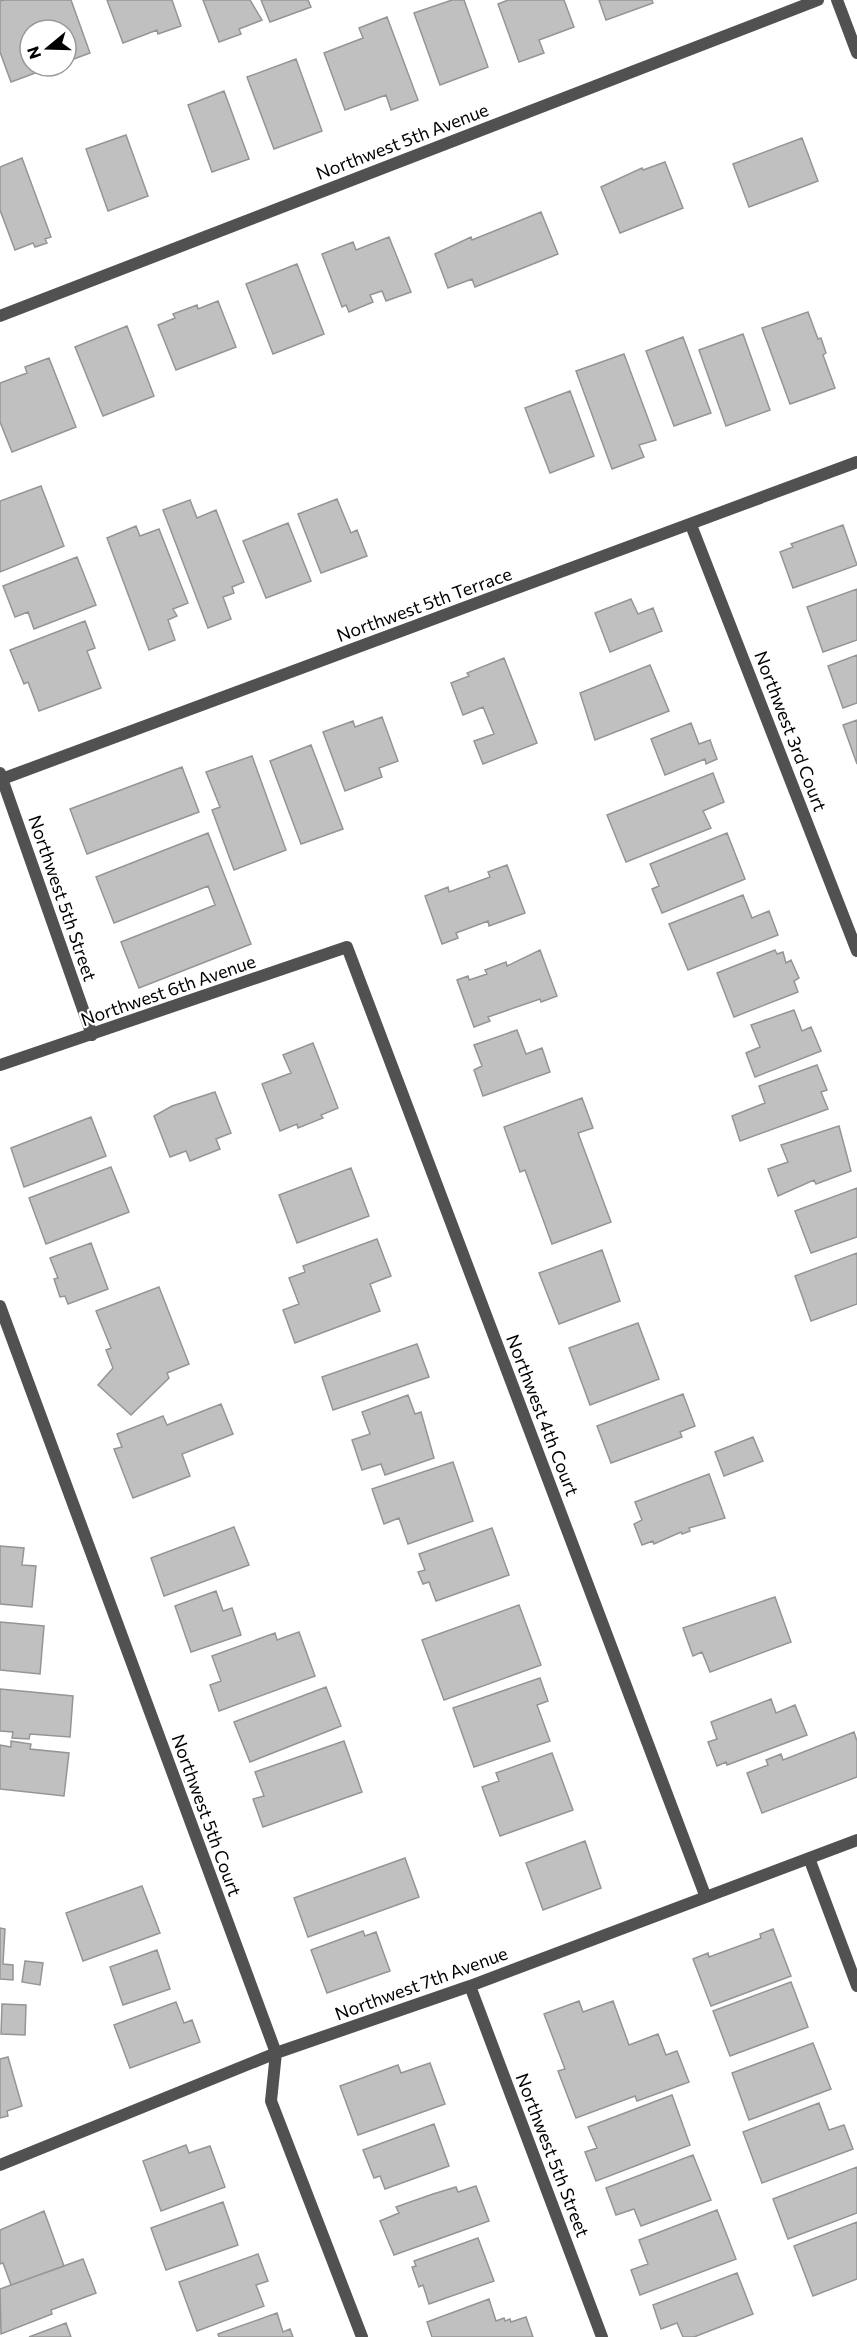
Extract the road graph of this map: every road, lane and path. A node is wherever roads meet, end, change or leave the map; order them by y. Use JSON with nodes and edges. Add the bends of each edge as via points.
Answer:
{"nodes":[{"id":1,"x":818,"y":0,"type":"edge"},
{"id":2,"x":837,"y":0,"type":"edge"},
{"id":3,"x":857,"y":53,"type":"edge"},
{"id":4,"x":0,"y":316,"type":"edge"},
{"id":5,"x":857,"y":462,"type":"edge"},
{"id":6,"x":691,"y":525,"type":"junction"},
{"id":7,"x":1,"y":776,"type":"edge"},
{"id":8,"x":347,"y":947,"type":"joint"},
{"id":9,"x":857,"y":951,"type":"edge"},
{"id":10,"x":92,"y":1035,"type":"junction"},
{"id":11,"x":0,"y":1065,"type":"edge"},
{"id":12,"x":0,"y":1306,"type":"edge"},
{"id":13,"x":857,"y":1840,"type":"edge"},
{"id":14,"x":809,"y":1858,"type":"junction"},
{"id":15,"x":705,"y":1895,"type":"junction"},
{"id":16,"x":470,"y":1986,"type":"junction"},
{"id":17,"x":857,"y":1986,"type":"edge"},
{"id":18,"x":276,"y":2053,"type":"junction"},
{"id":19,"x":0,"y":2165,"type":"edge"},
{"id":20,"x":362,"y":2337,"type":"edge"},
{"id":21,"x":602,"y":2337,"type":"edge"}],
"edges":[{"from":1,"to":4,"type":"street","name":"Northwest 5th Avenue"},
{"from":2,"to":3,"type":"street"},
{"from":5,"to":6,"type":"street","name":"Northwest 5th Terrace"},
{"from":6,"to":7,"type":"street","name":"Northwest 5th Terrace"},
{"from":6,"to":9,"type":"street","name":"Northwest 3rd Court"},
{"from":7,"to":10,"type":"street","name":"Northwest 5th Street"},
{"from":8,"to":10,"type":"street","name":"Northwest 6th Avenue"},
{"from":8,"to":15,"type":"street","name":"Northwest 4th Court"},
{"from":10,"to":11,"type":"street","name":"Northwest 6th Avenue"},
{"from":12,"to":18,"type":"street","name":"Northwest 5th Court"},
{"from":13,"to":14,"type":"street","name":"Northwest 7th Avenue"},
{"from":14,"to":15,"type":"street","name":"Northwest 7th Avenue"},
{"from":14,"to":17,"type":"street"},
{"from":15,"to":16,"type":"street","name":"Northwest 7th Avenue"},
{"from":16,"to":18,"type":"street","name":"Northwest 7th Avenue"},
{"from":16,"to":21,"type":"street","name":"Northwest 5th Street"},
{"from":18,"to":19,"type":"street","name":"Northwest 7th Avenue"},
{"from":18,"to":20,"type":"street","name":"Northwest 5th Court","via":[[271,2101]]}]}
